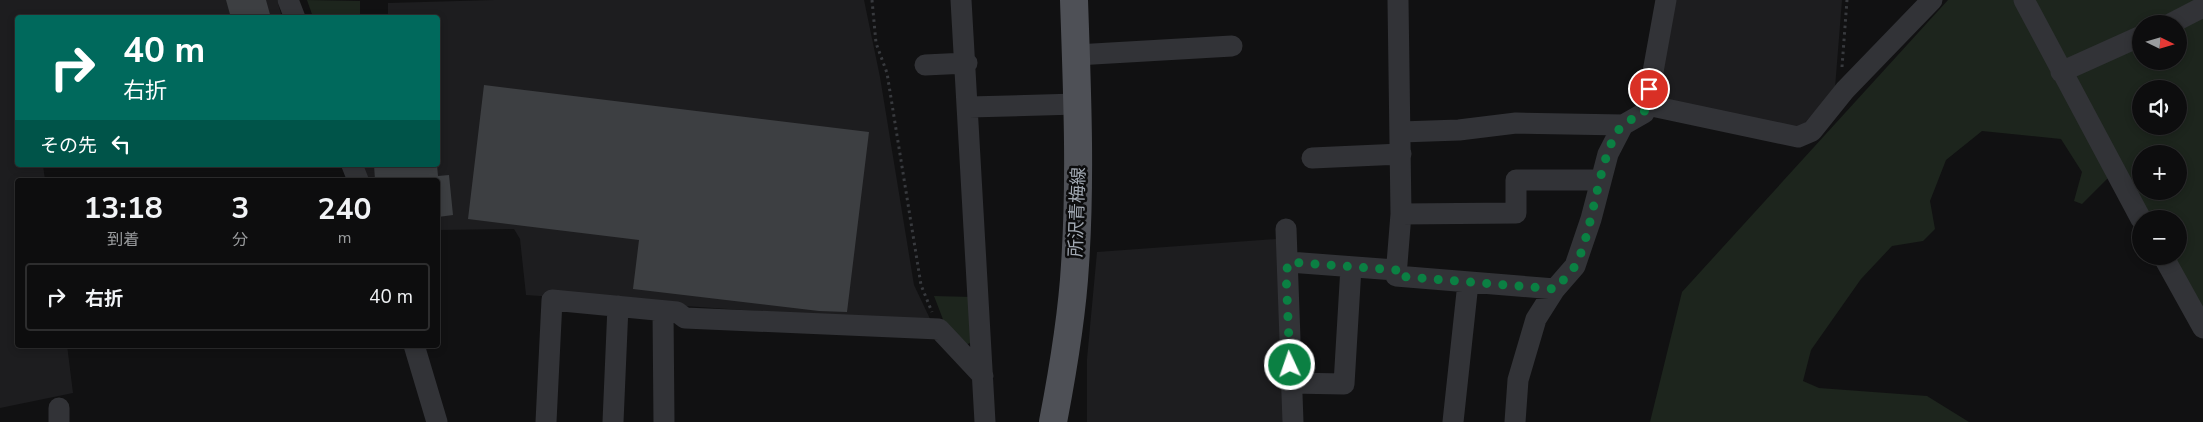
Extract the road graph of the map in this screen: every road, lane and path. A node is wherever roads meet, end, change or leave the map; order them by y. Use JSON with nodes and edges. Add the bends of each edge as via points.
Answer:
{"nodes":[{"id":1,"x":288,"y":0,"type":"edge"},
{"id":2,"x":872,"y":0,"type":"edge"},
{"id":3,"x":961,"y":0,"type":"edge"},
{"id":4,"x":1074,"y":0,"type":"edge"},
{"id":5,"x":1398,"y":0,"type":"edge"},
{"id":6,"x":1666,"y":0,"type":"edge"},
{"id":7,"x":1847,"y":0,"type":"edge"},
{"id":8,"x":2024,"y":0,"type":"edge"},
{"id":9,"x":1929,"y":1,"type":"edge"},
{"id":10,"x":2203,"y":8,"type":"edge"},
{"id":11,"x":294,"y":15,"type":"edge"},
{"id":12,"x":2188,"y":15,"type":"edge"},
{"id":13,"x":2132,"y":40,"type":"edge"},
{"id":14,"x":1232,"y":46,"type":"dead end"},
{"id":15,"x":1076,"y":56,"type":"junction"},
{"id":16,"x":966,"y":63,"type":"junction"},
{"id":17,"x":924,"y":66,"type":"dead end"},
{"id":18,"x":2061,"y":72,"type":"junction"},
{"id":19,"x":1845,"y":90,"type":"junction"},
{"id":20,"x":1078,"y":104,"type":"junction"},
{"id":21,"x":1647,"y":105,"type":"junction"},
{"id":22,"x":969,"y":107,"type":"junction"},
{"id":23,"x":1623,"y":125,"type":"junction"},
{"id":24,"x":1401,"y":132,"type":"junction"},
{"id":25,"x":1401,"y":154,"type":"junction"},
{"id":26,"x":1312,"y":157,"type":"dead end"},
{"id":27,"x":1601,"y":180,"type":"junction"},
{"id":28,"x":2137,"y":210,"type":"edge"},
{"id":29,"x":1401,"y":214,"type":"junction"},
{"id":30,"x":1286,"y":229,"type":"dead end"},
{"id":31,"x":1289,"y":262,"type":"junction"},
{"id":32,"x":2167,"y":265,"type":"edge"},
{"id":33,"x":1351,"y":267,"type":"junction"},
{"id":34,"x":1396,"y":270,"type":"junction"},
{"id":35,"x":1468,"y":283,"type":"junction"},
{"id":36,"x":1555,"y":289,"type":"junction"},
{"id":37,"x":618,"y":306,"type":"junction"},
{"id":38,"x":663,"y":311,"type":"junction"},
{"id":39,"x":2203,"y":328,"type":"edge"},
{"id":40,"x":939,"y":329,"type":"junction"},
{"id":41,"x":415,"y":348,"type":"edge"},
{"id":42,"x":983,"y":376,"type":"junction"},
{"id":43,"x":1292,"y":383,"type":"junction"},
{"id":44,"x":437,"y":422,"type":"edge"},
{"id":45,"x":546,"y":422,"type":"edge"},
{"id":46,"x":613,"y":422,"type":"edge"},
{"id":47,"x":664,"y":422,"type":"edge"},
{"id":48,"x":986,"y":422,"type":"edge"},
{"id":49,"x":1053,"y":422,"type":"edge"},
{"id":50,"x":1292,"y":422,"type":"edge"},
{"id":51,"x":1454,"y":422,"type":"edge"},
{"id":52,"x":1515,"y":422,"type":"edge"}],
"edges":[{"from":1,"to":11,"type":"street"},
{"from":2,"to":40,"type":"path","via":[[876,44],[887,73],[921,285]]},
{"from":3,"to":16,"type":"street"},
{"from":4,"to":15,"type":"main road","name":"所沢青梅線"},
{"from":5,"to":24,"type":"street"},
{"from":6,"to":21,"type":"street"},
{"from":7,"to":19,"type":"path","via":[[1841,84]]},
{"from":8,"to":18,"type":"street"},
{"from":9,"to":19,"type":"street"},
{"from":10,"to":12,"type":"street"},
{"from":13,"to":18,"type":"street"},
{"from":14,"to":15,"type":"street"},
{"from":15,"to":20,"type":"main road","name":"所沢青梅線"},
{"from":16,"to":17,"type":"street"},
{"from":16,"to":22,"type":"street"},
{"from":18,"to":28,"type":"street"},
{"from":19,"to":21,"type":"street","via":[[1812,131],[1798,138]]},
{"from":20,"to":22,"type":"street"},
{"from":20,"to":49,"type":"main road","name":"所沢青梅線","via":[[1079,188],[1075,266],[1066,354]]},
{"from":21,"to":23,"type":"street","via":[[1644,113]]},
{"from":22,"to":42,"type":"street"},
{"from":23,"to":24,"type":"street","via":[[1516,123],[1459,130]]},
{"from":23,"to":27,"type":"street","via":[[1608,154]]},
{"from":24,"to":25,"type":"street"},
{"from":25,"to":26,"type":"street"},
{"from":25,"to":29,"type":"street"},
{"from":27,"to":29,"type":"street","via":[[1516,180],[1516,213]]},
{"from":27,"to":36,"type":"street","via":[[1575,266]]},
{"from":29,"to":34,"type":"street"},
{"from":30,"to":31,"type":"street"},
{"from":31,"to":33,"type":"street"},
{"from":31,"to":43,"type":"street","via":[[1286,272]]},
{"from":32,"to":39,"type":"street"},
{"from":33,"to":34,"type":"street"},
{"from":33,"to":43,"type":"street","via":[[1344,384]]},
{"from":34,"to":35,"type":"street","via":[[1396,276]]},
{"from":35,"to":36,"type":"street"},
{"from":35,"to":51,"type":"street"},
{"from":36,"to":52,"type":"street","via":[[1536,318],[1525,354],[1518,380]]},
{"from":37,"to":38,"type":"street"},
{"from":37,"to":45,"type":"street","via":[[552,300]]},
{"from":37,"to":46,"type":"street"},
{"from":38,"to":40,"type":"street","via":[[677,312],[685,318]]},
{"from":38,"to":47,"type":"street"},
{"from":40,"to":42,"type":"street"},
{"from":41,"to":44,"type":"street"},
{"from":42,"to":48,"type":"street"},
{"from":43,"to":50,"type":"street"}]}
